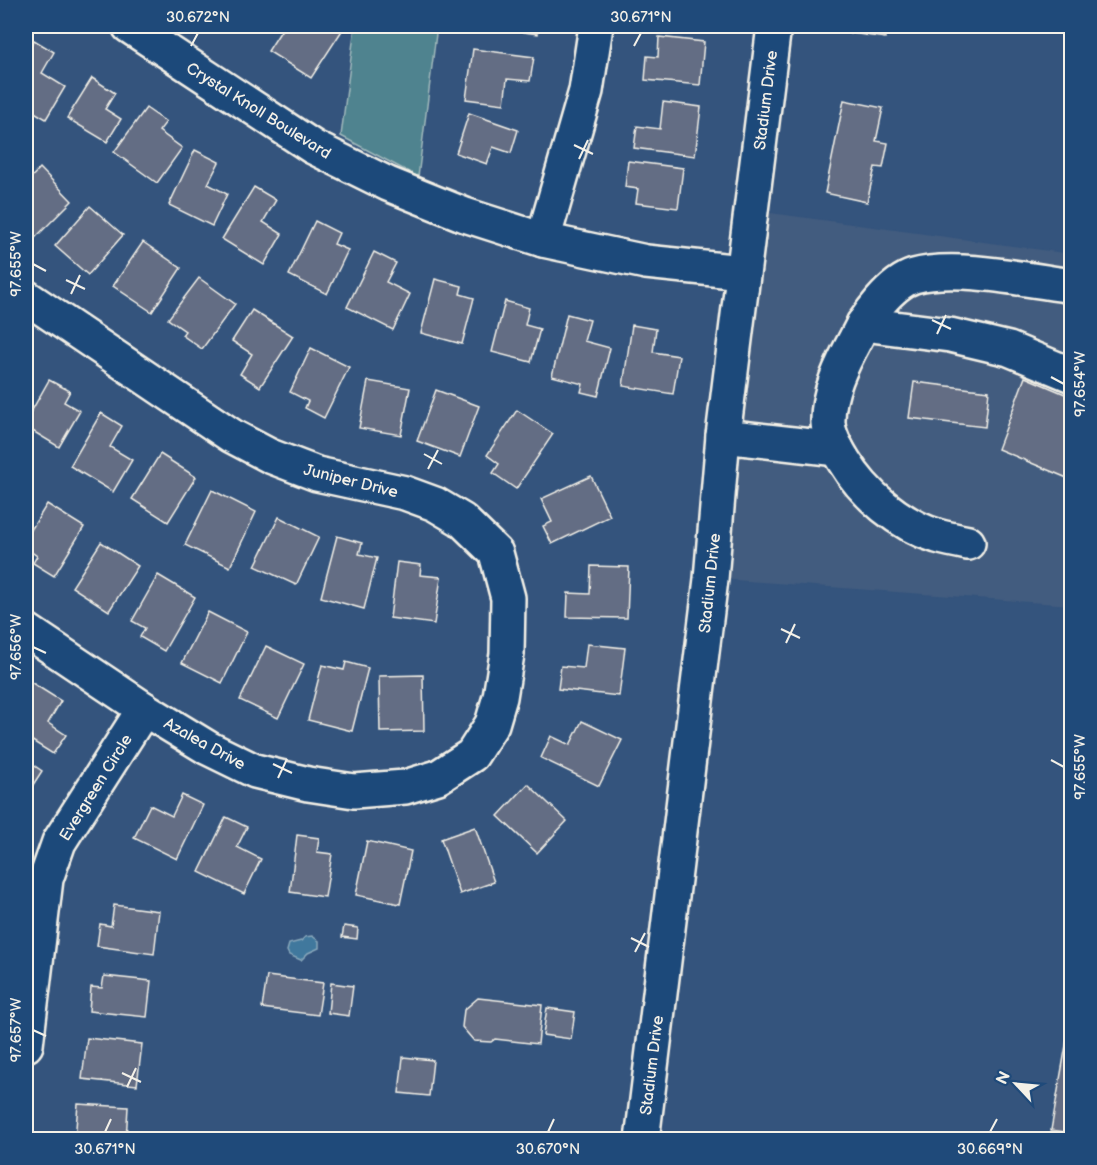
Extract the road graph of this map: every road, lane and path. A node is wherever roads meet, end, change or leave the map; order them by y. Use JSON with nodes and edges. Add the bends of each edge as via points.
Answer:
{"nodes":[{"id":1,"x":129,"y":26,"type":"edge"},
{"id":2,"x":596,"y":26,"type":"edge"},
{"id":3,"x":774,"y":26,"type":"edge"},
{"id":4,"x":543,"y":240,"type":"junction"},
{"id":5,"x":742,"y":272,"type":"junction"},
{"id":6,"x":1071,"y":286,"type":"edge"},
{"id":7,"x":26,"y":297,"type":"edge"},
{"id":8,"x":863,"y":324,"type":"junction"},
{"id":9,"x":1069,"y":367,"type":"edge"},
{"id":10,"x":723,"y":436,"type":"junction"},
{"id":11,"x":837,"y":449,"type":"junction"},
{"id":12,"x":968,"y":543,"type":"dead end"},
{"id":13,"x":26,"y":630,"type":"edge"},
{"id":14,"x":507,"y":654,"type":"joint"},
{"id":15,"x":144,"y":709,"type":"junction"},
{"id":16,"x":26,"y":1045,"type":"edge"},
{"id":17,"x":642,"y":1140,"type":"edge"}],
"edges":[{"from":1,"to":4,"type":"street","name":"Crystal Knoll Boulevard","via":[[313,147],[432,202]]},
{"from":2,"to":4,"type":"street","via":[[586,91]]},
{"from":3,"to":5,"type":"street","name":"Stadium Drive"},
{"from":4,"to":5,"type":"street","name":"Crystal Knoll Boulevard","via":[[646,262]]},
{"from":5,"to":10,"type":"street","name":"Stadium Drive"},
{"from":6,"to":8,"type":"street","via":[[950,271],[912,276],[890,291]]},
{"from":7,"to":14,"type":"street","name":"Juniper Drive","via":[[270,456],[317,474],[405,493],[462,520],[496,553],[508,598]]},
{"from":8,"to":9,"type":"street","via":[[950,335]]},
{"from":8,"to":11,"type":"street","via":[[831,396],[828,425]]},
{"from":10,"to":11,"type":"street"},
{"from":10,"to":17,"type":"street","name":"Stadium Drive","via":[[710,591]]},
{"from":11,"to":12,"type":"street","via":[[849,470],[886,508],[936,536]]},
{"from":13,"to":15,"type":"street","name":"Azalea Drive"},
{"from":14,"to":15,"type":"street","name":"Azalea Drive","via":[[492,724],[472,755],[438,777],[405,787],[354,791],[255,771]]},
{"from":15,"to":16,"type":"street","name":"Evergreen Circle","via":[[59,842],[46,879]]}]}
